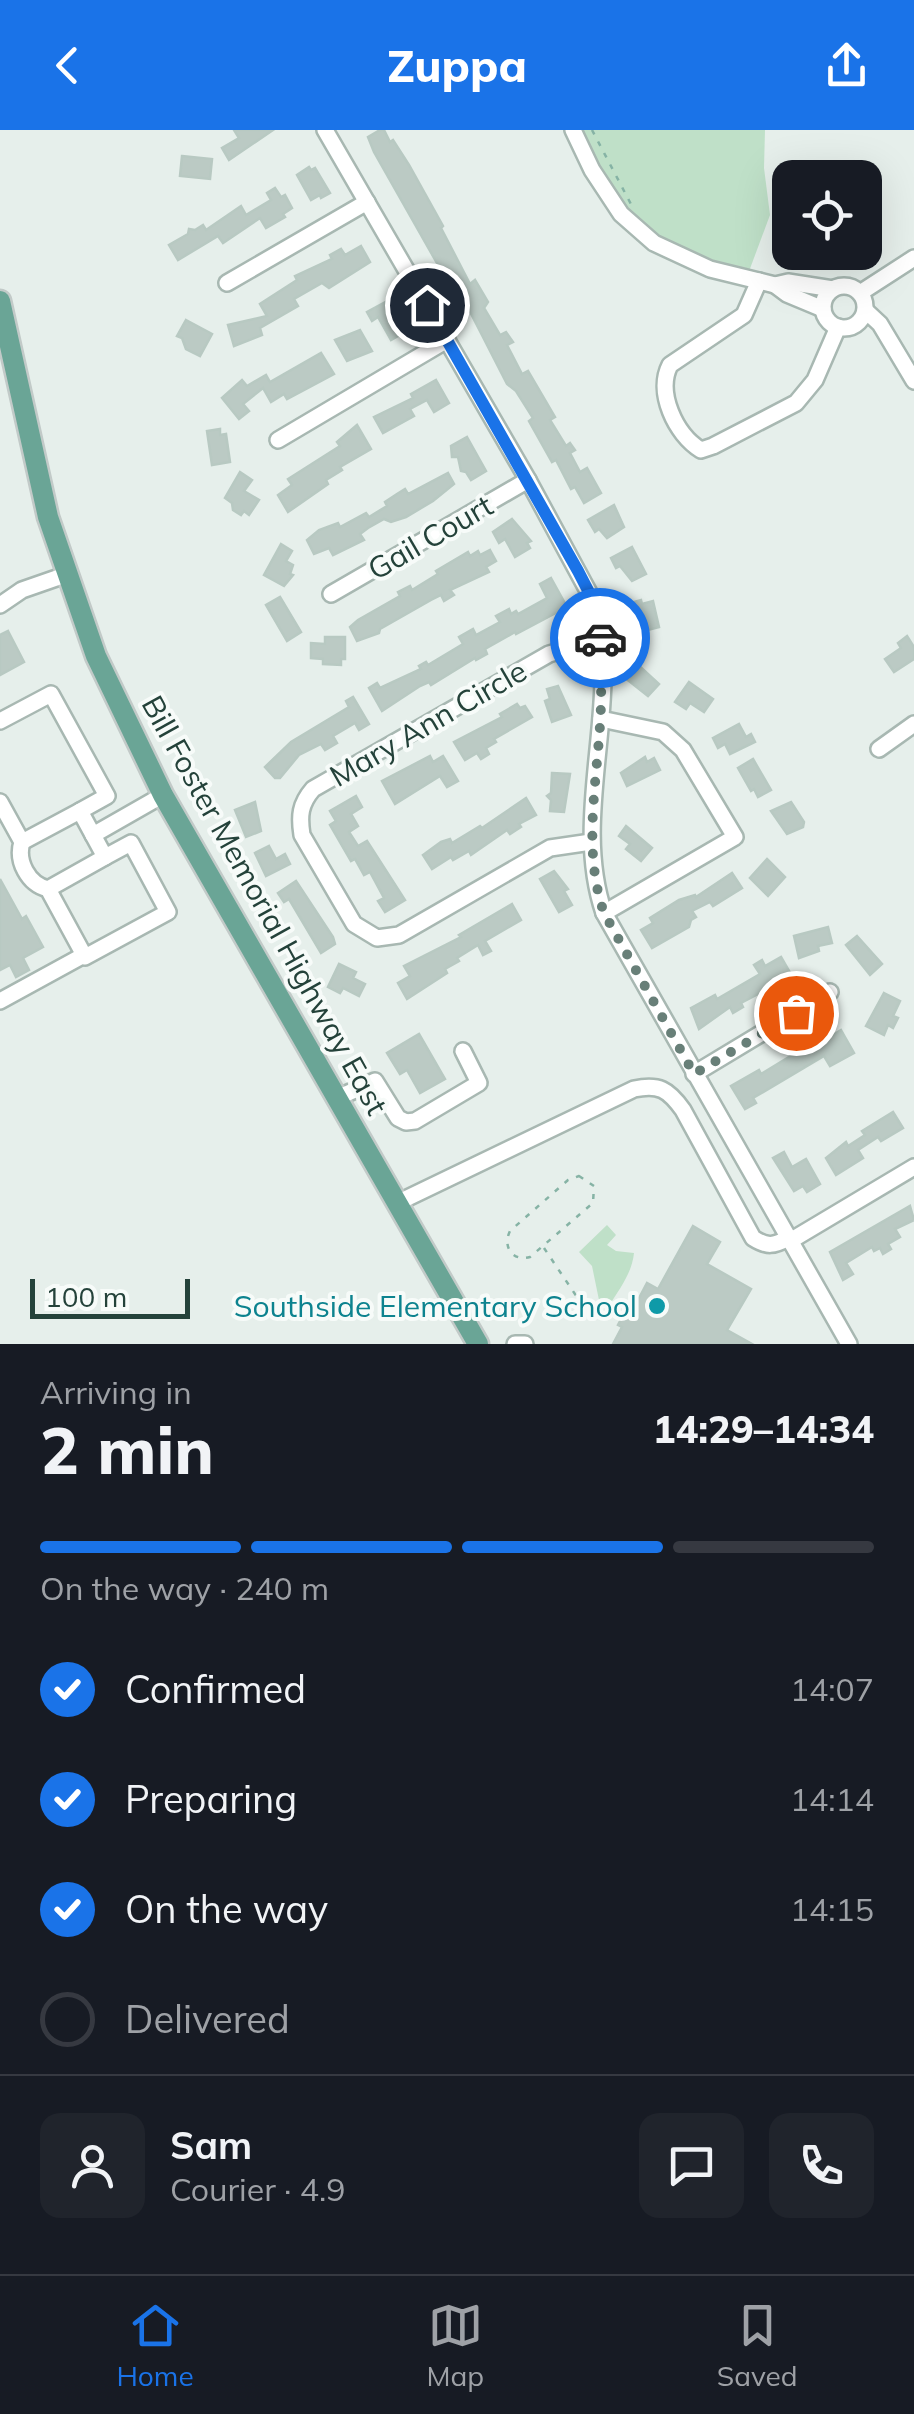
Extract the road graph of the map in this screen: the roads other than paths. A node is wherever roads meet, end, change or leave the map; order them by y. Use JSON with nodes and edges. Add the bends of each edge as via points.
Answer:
{"nodes":[{"id":1,"x":325,"y":130,"type":"edge"},
{"id":2,"x":573,"y":130,"type":"edge"},
{"id":3,"x":367,"y":202,"type":"junction"},
{"id":4,"x":914,"y":258,"type":"edge"},
{"id":5,"x":227,"y":283,"type":"dead end"},
{"id":6,"x":767,"y":283,"type":"junction"},
{"id":7,"x":832,"y":289,"type":"junction"},
{"id":8,"x":860,"y":293,"type":"junction"},
{"id":9,"x":0,"y":302,"type":"edge"},
{"id":10,"x":823,"y":310,"type":"junction"},
{"id":11,"x":860,"y":317,"type":"junction"},
{"id":12,"x":838,"y":327,"type":"junction"},
{"id":13,"x":447,"y":340,"type":"junction"},
{"id":14,"x":914,"y":381,"type":"edge"},
{"id":15,"x":278,"y":440,"type":"dead end"},
{"id":16,"x":528,"y":480,"type":"junction"},
{"id":17,"x":68,"y":574,"type":"junction"},
{"id":18,"x":332,"y":594,"type":"dead end"},
{"id":19,"x":0,"y":605,"type":"edge"},
{"id":20,"x":600,"y":644,"type":"junction"},
{"id":21,"x":601,"y":719,"type":"junction"},
{"id":22,"x":0,"y":721,"type":"edge"},
{"id":23,"x":914,"y":724,"type":"edge"},
{"id":24,"x":880,"y":749,"type":"dead end"},
{"id":25,"x":164,"y":795,"type":"junction"},
{"id":26,"x":0,"y":802,"type":"edge"},
{"id":27,"x":80,"y":811,"type":"junction"},
{"id":28,"x":93,"y":835,"type":"junction"},
{"id":29,"x":22,"y":842,"type":"junction"},
{"id":30,"x":591,"y":842,"type":"junction"},
{"id":31,"x":105,"y":857,"type":"junction"},
{"id":32,"x":48,"y":889,"type":"junction"},
{"id":33,"x":604,"y":913,"type":"junction"},
{"id":34,"x":84,"y":955,"type":"junction"},
{"id":35,"x":830,"y":992,"type":"dead end"},
{"id":36,"x":1,"y":998,"type":"edge"},
{"id":37,"x":462,"y":1051,"type":"dead end"},
{"id":38,"x":694,"y":1074,"type":"junction"},
{"id":39,"x":337,"y":1098,"type":"junction"},
{"id":40,"x":914,"y":1167,"type":"edge"},
{"id":41,"x":397,"y":1203,"type":"junction"},
{"id":42,"x":789,"y":1239,"type":"junction"},
{"id":43,"x":478,"y":1344,"type":"edge"},
{"id":44,"x":514,"y":1344,"type":"edge"},
{"id":45,"x":525,"y":1344,"type":"edge"},
{"id":46,"x":849,"y":1344,"type":"edge"}],
"edges":[{"from":1,"to":3,"type":"street"},
{"from":2,"to":6,"type":"street","via":[[624,217],[654,243]]},
{"from":3,"to":5,"type":"street"},
{"from":3,"to":13,"type":"street"},
{"from":4,"to":8,"type":"street"},
{"from":6,"to":7,"type":"street"},
{"from":6,"to":10,"type":"street"},
{"from":6,"to":12,"type":"street","via":[[744,315],[670,364],[663,378],[670,407],[695,447],[713,446],[796,403],[815,380]]},
{"from":7,"to":8,"type":"street"},
{"from":7,"to":10,"type":"street"},
{"from":8,"to":11,"type":"street"},
{"from":9,"to":17,"type":"main road","name":"Bill Foster Memorial Highway East","via":[[48,517]]},
{"from":10,"to":12,"type":"street"},
{"from":11,"to":12,"type":"street"},
{"from":11,"to":14,"type":"street","via":[[892,342]]},
{"from":13,"to":15,"type":"street"},
{"from":13,"to":16,"type":"street"},
{"from":16,"to":18,"type":"street","name":"Gail Court"},
{"from":16,"to":20,"type":"street","via":[[594,602]]},
{"from":17,"to":19,"type":"street"},
{"from":17,"to":25,"type":"main road","name":"Bill Foster Memorial Highway East","via":[[96,656]]},
{"from":20,"to":21,"type":"street"},
{"from":20,"to":30,"type":"street","name":"Mary Ann Circle","via":[[549,654],[313,789],[300,820],[302,836],[354,924],[376,938],[399,935],[550,848]]},
{"from":21,"to":30,"type":"street"},
{"from":21,"to":33,"type":"street","via":[[663,732],[683,750],[735,837]]},
{"from":22,"to":27,"type":"street","via":[[51,694],[107,796]]},
{"from":23,"to":24,"type":"street"},
{"from":25,"to":28,"type":"street"},
{"from":25,"to":39,"type":"main road","name":"Bill Foster Memorial Highway East"},
{"from":26,"to":29,"type":"street"},
{"from":27,"to":28,"type":"street"},
{"from":27,"to":29,"type":"street"},
{"from":28,"to":31,"type":"street"},
{"from":29,"to":32,"type":"street","via":[[23,868]]},
{"from":30,"to":33,"type":"street"},
{"from":31,"to":32,"type":"street"},
{"from":31,"to":34,"type":"street","via":[[132,843],[168,912]]},
{"from":32,"to":34,"type":"street"},
{"from":33,"to":38,"type":"street"},
{"from":34,"to":36,"type":"street"},
{"from":35,"to":38,"type":"street"},
{"from":37,"to":39,"type":"street","via":[[479,1083],[414,1121],[398,1118],[375,1081]]},
{"from":38,"to":42,"type":"street"},
{"from":39,"to":41,"type":"main road","name":"Bill Foster Memorial Highway East"},
{"from":40,"to":42,"type":"street"},
{"from":41,"to":42,"type":"street","via":[[652,1086],[671,1093],[684,1110],[753,1238],[764,1245]]},
{"from":41,"to":43,"type":"main road","name":"Bill Foster Memorial Highway East"},
{"from":42,"to":46,"type":"street"},
{"from":44,"to":45,"type":"street"}]}
